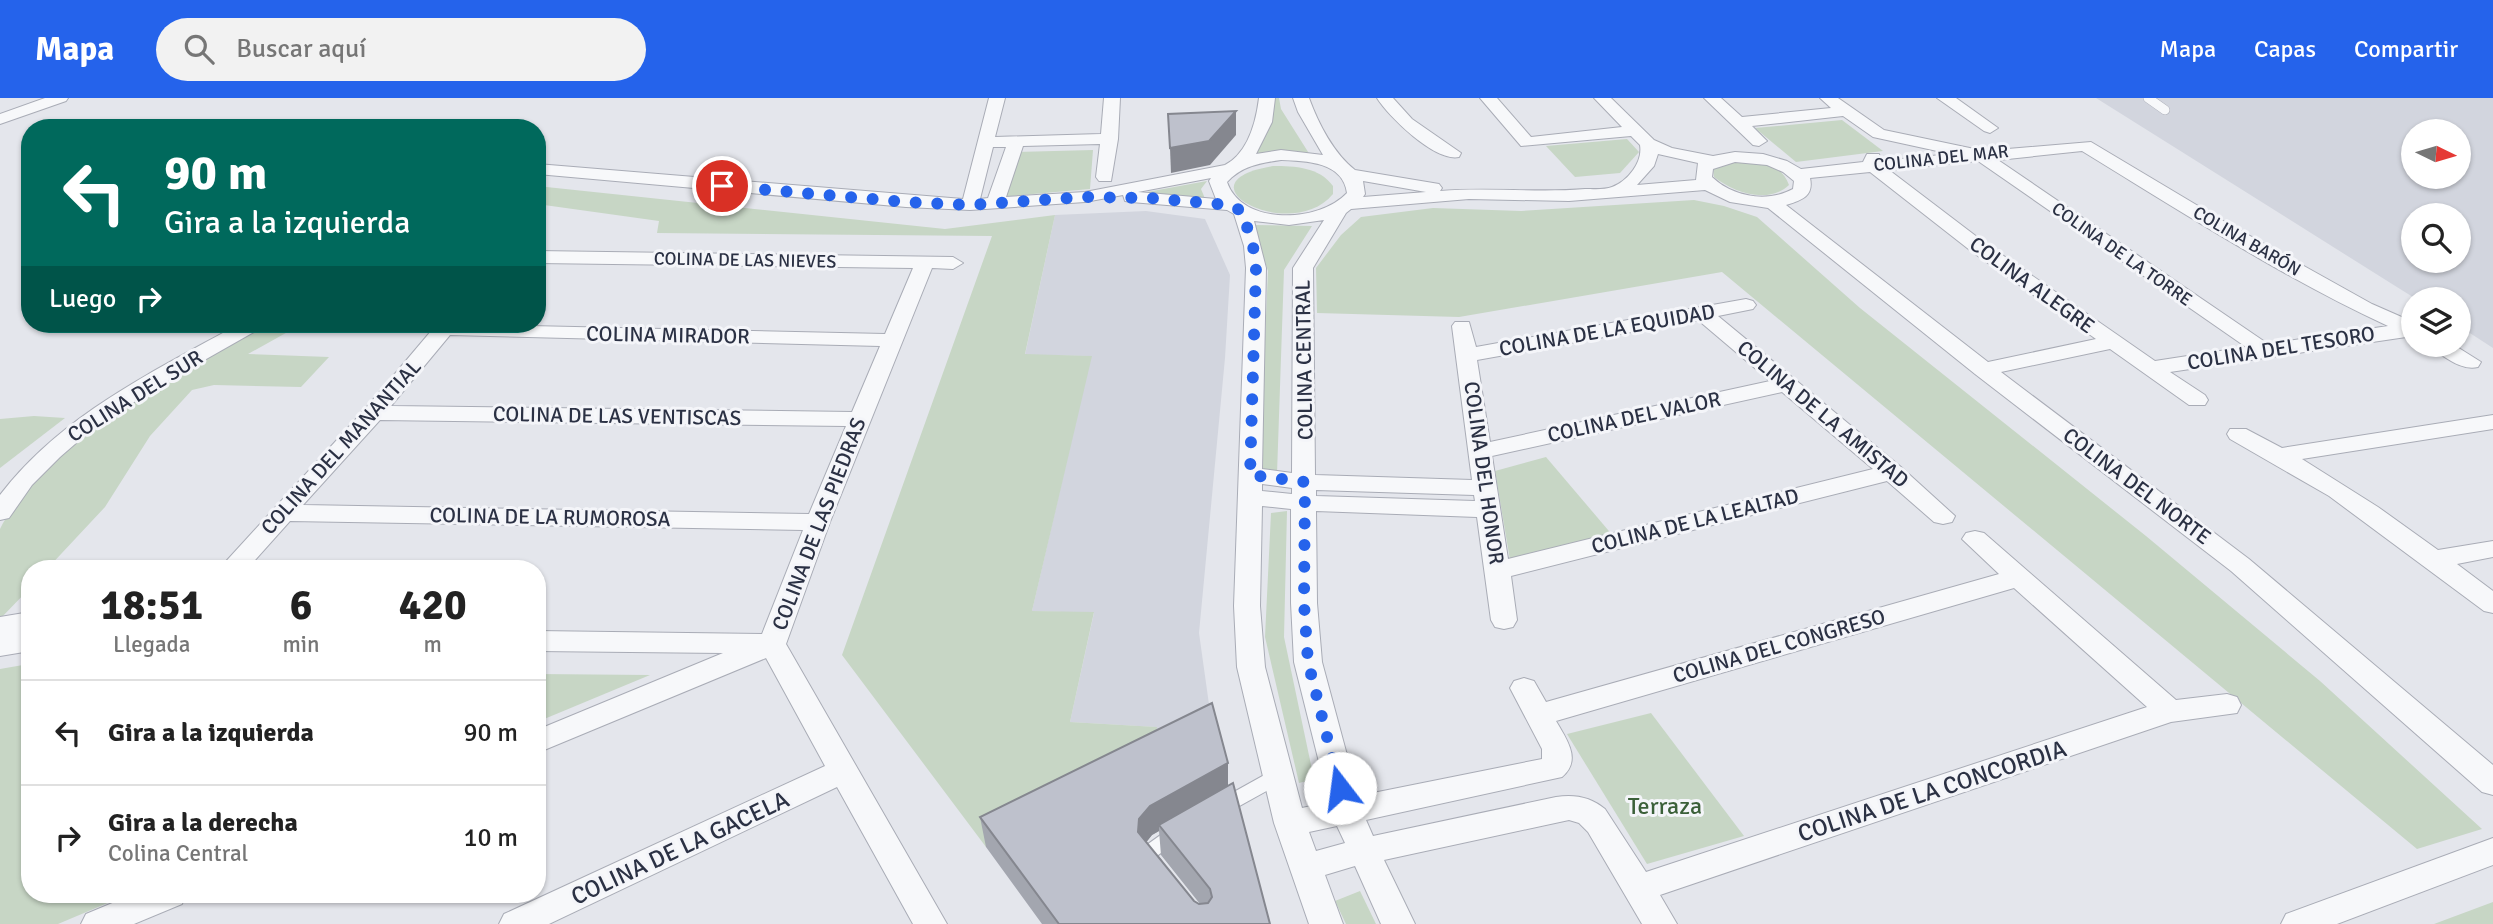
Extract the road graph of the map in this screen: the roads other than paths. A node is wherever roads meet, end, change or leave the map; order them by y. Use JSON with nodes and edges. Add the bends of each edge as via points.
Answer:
{"nodes":[{"id":1,"x":27,"y":98,"type":"edge"},
{"id":2,"x":60,"y":98,"type":"edge"},
{"id":3,"x":997,"y":98,"type":"edge"},
{"id":4,"x":1112,"y":98,"type":"edge"},
{"id":5,"x":1267,"y":98,"type":"edge"},
{"id":6,"x":1301,"y":98,"type":"edge"},
{"id":7,"x":1385,"y":98,"type":"edge"},
{"id":8,"x":1488,"y":98,"type":"edge"},
{"id":9,"x":1602,"y":98,"type":"edge"},
{"id":10,"x":1712,"y":98,"type":"edge"},
{"id":11,"x":1828,"y":98,"type":"edge"},
{"id":12,"x":1945,"y":98,"type":"edge"},
{"id":13,"x":2148,"y":98,"type":"edge"},
{"id":14,"x":0,"y":108,"type":"edge"},
{"id":15,"x":2165,"y":110,"type":"dead end"},
{"id":16,"x":1845,"y":111,"type":"junction"},
{"id":17,"x":0,"y":119,"type":"edge"},
{"id":18,"x":1739,"y":122,"type":"junction"},
{"id":19,"x":1990,"y":128,"type":"dead end"},
{"id":20,"x":1635,"y":131,"type":"junction"},
{"id":21,"x":1879,"y":134,"type":"junction"},
{"id":22,"x":1110,"y":139,"type":"junction"},
{"id":23,"x":1759,"y":141,"type":"dead end"},
{"id":24,"x":988,"y":142,"type":"junction"},
{"id":25,"x":1016,"y":142,"type":"junction"},
{"id":26,"x":1527,"y":142,"type":"junction"},
{"id":27,"x":1648,"y":144,"type":"junction"},
{"id":28,"x":2085,"y":146,"type":"joint"},
{"id":29,"x":1452,"y":153,"type":"dead end"},
{"id":30,"x":1980,"y":155,"type":"junction"},
{"id":31,"x":1713,"y":161,"type":"junction"},
{"id":32,"x":1545,"y":162,"type":"dead end"},
{"id":33,"x":1871,"y":165,"type":"junction"},
{"id":34,"x":1235,"y":166,"type":"junction"},
{"id":35,"x":546,"y":170,"type":"edge"},
{"id":36,"x":1344,"y":170,"type":"junction"},
{"id":37,"x":1798,"y":174,"type":"junction"},
{"id":38,"x":1105,"y":177,"type":"dead end"},
{"id":39,"x":1708,"y":184,"type":"junction"},
{"id":40,"x":1615,"y":193,"type":"junction"},
{"id":41,"x":1468,"y":194,"type":"junction"},
{"id":42,"x":1085,"y":197,"type":"junction"},
{"id":43,"x":1772,"y":202,"type":"junction"},
{"id":44,"x":995,"y":204,"type":"junction"},
{"id":45,"x":970,"y":205,"type":"junction"},
{"id":46,"x":1343,"y":207,"type":"junction"},
{"id":47,"x":1236,"y":208,"type":"junction"},
{"id":48,"x":546,"y":257,"type":"edge"},
{"id":49,"x":925,"y":263,"type":"junction"},
{"id":50,"x":953,"y":263,"type":"dead end"},
{"id":51,"x":1746,"y":305,"type":"dead end"},
{"id":52,"x":1702,"y":313,"type":"junction"},
{"id":53,"x":2401,"y":324,"type":"edge"},
{"id":54,"x":1462,"y":326,"type":"dead end"},
{"id":55,"x":2092,"y":328,"type":"junction"},
{"id":56,"x":546,"y":330,"type":"edge"},
{"id":57,"x":2401,"y":331,"type":"edge"},
{"id":58,"x":238,"y":333,"type":"edge"},
{"id":59,"x":441,"y":333,"type":"edge"},
{"id":60,"x":893,"y":340,"type":"junction"},
{"id":61,"x":2112,"y":342,"type":"junction"},
{"id":62,"x":2266,"y":352,"type":"junction"},
{"id":63,"x":1468,"y":355,"type":"junction"},
{"id":64,"x":2461,"y":357,"type":"edge"},
{"id":65,"x":2470,"y":362,"type":"dead end"},
{"id":66,"x":1976,"y":363,"type":"junction"},
{"id":67,"x":2151,"y":368,"type":"junction"},
{"id":68,"x":1787,"y":384,"type":"junction"},
{"id":69,"x":2197,"y":400,"type":"dead end"},
{"id":70,"x":374,"y":413,"type":"junction"},
{"id":71,"x":860,"y":418,"type":"junction"},
{"id":72,"x":2493,"y":422,"type":"edge"},
{"id":73,"x":2238,"y":434,"type":"dead end"},
{"id":74,"x":1481,"y":450,"type":"junction"},
{"id":75,"x":2281,"y":455,"type":"junction"},
{"id":76,"x":1893,"y":472,"type":"junction"},
{"id":77,"x":1249,"y":486,"type":"junction"},
{"id":78,"x":1305,"y":492,"type":"junction"},
{"id":79,"x":1486,"y":498,"type":"junction"},
{"id":80,"x":0,"y":512,"type":"edge"},
{"id":81,"x":283,"y":513,"type":"junction"},
{"id":82,"x":1942,"y":516,"type":"dead end"},
{"id":83,"x":818,"y":522,"type":"junction"},
{"id":84,"x":1975,"y":538,"type":"dead end"},
{"id":85,"x":2493,"y":549,"type":"edge"},
{"id":86,"x":2434,"y":559,"type":"junction"},
{"id":87,"x":240,"y":560,"type":"edge"},
{"id":88,"x":1498,"y":570,"type":"junction"},
{"id":89,"x":2018,"y":578,"type":"junction"},
{"id":90,"x":2493,"y":604,"type":"edge"},
{"id":91,"x":1504,"y":620,"type":"dead end"},
{"id":92,"x":21,"y":623,"type":"edge"},
{"id":93,"x":0,"y":627,"type":"edge"},
{"id":94,"x":546,"y":641,"type":"edge"},
{"id":95,"x":21,"y":642,"type":"edge"},
{"id":96,"x":772,"y":644,"type":"junction"},
{"id":97,"x":0,"y":646,"type":"edge"},
{"id":98,"x":1524,"y":688,"type":"dead end"},
{"id":99,"x":2227,"y":705,"type":"dead end"},
{"id":100,"x":2170,"y":711,"type":"junction"},
{"id":101,"x":1539,"y":715,"type":"junction"},
{"id":102,"x":546,"y":737,"type":"edge"},
{"id":103,"x":844,"y":771,"type":"junction"},
{"id":104,"x":2489,"y":774,"type":"edge"},
{"id":105,"x":1279,"y":776,"type":"junction"},
{"id":106,"x":1347,"y":813,"type":"junction"},
{"id":107,"x":1206,"y":817,"type":"edge"},
{"id":108,"x":1290,"y":823,"type":"junction"},
{"id":109,"x":1181,"y":830,"type":"edge"},
{"id":110,"x":1363,"y":851,"type":"junction"},
{"id":111,"x":2493,"y":851,"type":"edge"},
{"id":112,"x":1306,"y":867,"type":"junction"},
{"id":113,"x":1168,"y":881,"type":"edge"},
{"id":114,"x":1640,"y":888,"type":"junction"},
{"id":115,"x":148,"y":903,"type":"edge"},
{"id":116,"x":923,"y":921,"type":"edge"},
{"id":117,"x":98,"y":924,"type":"edge"},
{"id":118,"x":516,"y":924,"type":"edge"},
{"id":119,"x":1326,"y":924,"type":"edge"},
{"id":120,"x":1398,"y":924,"type":"edge"},
{"id":121,"x":1660,"y":924,"type":"edge"},
{"id":122,"x":2298,"y":924,"type":"edge"}],
"edges":[{"from":1,"to":14,"type":"street"},
{"from":2,"to":17,"type":"street"},
{"from":3,"to":24,"type":"street"},
{"from":4,"to":22,"type":"street"},
{"from":5,"to":34,"type":"street","via":[[1264,122]]},
{"from":6,"to":36,"type":"street"},
{"from":7,"to":29,"type":"street","via":[[1402,120]]},
{"from":8,"to":26,"type":"street"},
{"from":9,"to":20,"type":"street"},
{"from":10,"to":18,"type":"street"},
{"from":11,"to":16,"type":"street"},
{"from":12,"to":19,"type":"street"},
{"from":13,"to":15,"type":"lane"},
{"from":16,"to":18,"type":"street"},
{"from":16,"to":21,"type":"street"},
{"from":18,"to":23,"type":"street"},
{"from":20,"to":26,"type":"street"},
{"from":20,"to":27,"type":"street"},
{"from":21,"to":30,"type":"street"},
{"from":21,"to":33,"type":"street"},
{"from":22,"to":25,"type":"street"},
{"from":22,"to":38,"type":"street"},
{"from":24,"to":25,"type":"street"},
{"from":24,"to":45,"type":"street"},
{"from":25,"to":44,"type":"street"},
{"from":26,"to":32,"type":"street"},
{"from":27,"to":31,"type":"street"},
{"from":27,"to":40,"type":"street","via":[[1648,163]]},
{"from":28,"to":30,"type":"street","name":"COLINA DEL MAR"},
{"from":28,"to":53,"type":"street","name":"COLINA BARÓN","via":[[2218,226]]},
{"from":30,"to":33,"type":"street","name":"COLINA DEL MAR"},
{"from":30,"to":62,"type":"street","name":"COLINA DE LA TORRE"},
{"from":31,"to":37,"type":"street","via":[[1749,157],[1777,163]]},
{"from":31,"to":39,"type":"street","via":[[1702,171]]},
{"from":33,"to":37,"type":"street","name":"COLINA DEL MAR"},
{"from":33,"to":55,"type":"street","name":"COLINA ALEGRE"},
{"from":34,"to":36,"type":"street","via":[[1261,157],[1301,156]]},
{"from":34,"to":42,"type":"street"},
{"from":34,"to":47,"type":"street","via":[[1219,181],[1219,193]]},
{"from":35,"to":45,"type":"street"},
{"from":36,"to":41,"type":"street"},
{"from":36,"to":46,"type":"street","via":[[1356,184],[1356,194]]},
{"from":37,"to":43,"type":"street","via":[[1803,180],[1802,192]]},
{"from":39,"to":40,"type":"street"},
{"from":39,"to":43,"type":"street","via":[[1728,195]]},
{"from":40,"to":41,"type":"street"},
{"from":41,"to":46,"type":"street"},
{"from":42,"to":44,"type":"street"},
{"from":42,"to":47,"type":"street","via":[[1150,198]]},
{"from":43,"to":66,"type":"street","name":"COLINA DEL NORTE"},
{"from":44,"to":45,"type":"street"},
{"from":46,"to":47,"type":"street","via":[[1302,219]]},
{"from":46,"to":78,"type":"street","name":"COLINA CENTRAL","via":[[1303,268]]},
{"from":47,"to":77,"type":"street","via":[[1253,246],[1256,268]]},
{"from":48,"to":49,"type":"street","name":"COLINA DE LAS NIEVES"},
{"from":49,"to":50,"type":"street","name":"COLINA DE LAS NIEVES"},
{"from":49,"to":60,"type":"street","name":"COLINA DE LAS PIEDRAS"},
{"from":51,"to":52,"type":"street","name":"COLINA DE LA EQUIDAD"},
{"from":52,"to":63,"type":"street","name":"COLINA DE LA EQUIDAD"},
{"from":52,"to":68,"type":"street","name":"COLINA DE LA AMISTAD"},
{"from":54,"to":63,"type":"street","name":"COLINA DEL HONOR"},
{"from":55,"to":61,"type":"street","name":"COLINA ALEGRE"},
{"from":55,"to":66,"type":"street"},
{"from":56,"to":60,"type":"street","name":"COLINA MIRADOR"},
{"from":57,"to":62,"type":"street","name":"COLINA DEL TESORO"},
{"from":58,"to":80,"type":"street","name":"COLINA DEL SUR","via":[[77,430],[34,467]]},
{"from":59,"to":70,"type":"street","name":"COLINA DEL MANANTIAL"},
{"from":60,"to":71,"type":"street","name":"COLINA DE LAS PIEDRAS"},
{"from":61,"to":66,"type":"street"},
{"from":61,"to":67,"type":"street","name":"COLINA ALEGRE"},
{"from":62,"to":67,"type":"street","name":"COLINA DEL TESORO"},
{"from":63,"to":74,"type":"street","name":"COLINA DEL HONOR"},
{"from":64,"to":65,"type":"street"},
{"from":66,"to":104,"type":"street","name":"COLINA DEL NORTE","via":[[2240,565]]},
{"from":67,"to":69,"type":"street","name":"COLINA ALEGRE"},
{"from":68,"to":74,"type":"street","name":"COLINA DEL VALOR"},
{"from":68,"to":76,"type":"street","name":"COLINA DE LA AMISTAD"},
{"from":70,"to":71,"type":"street","name":"COLINA DE LAS VENTISCAS"},
{"from":70,"to":81,"type":"street","name":"COLINA DEL MANANTIAL"},
{"from":71,"to":83,"type":"street","name":"COLINA DE LAS PIEDRAS"},
{"from":72,"to":75,"type":"street"},
{"from":73,"to":75,"type":"street"},
{"from":74,"to":79,"type":"street","name":"COLINA DEL HONOR"},
{"from":75,"to":86,"type":"street"},
{"from":76,"to":82,"type":"street","name":"COLINA DE LA AMISTAD"},
{"from":76,"to":88,"type":"street","name":"COLINA DE LA LEALTAD"},
{"from":77,"to":78,"type":"street"},
{"from":77,"to":105,"type":"street","via":[[1251,667]]},
{"from":78,"to":79,"type":"street"},
{"from":78,"to":106,"type":"street","name":"COLINA CENTRAL","via":[[1308,662]]},
{"from":79,"to":88,"type":"street","name":"COLINA DEL HONOR"},
{"from":81,"to":83,"type":"street","name":"COLINA DE LA RUMOROSA"},
{"from":81,"to":87,"type":"street","name":"COLINA DEL MANANTIAL"},
{"from":83,"to":96,"type":"street","name":"COLINA DE LAS PIEDRAS"},
{"from":84,"to":89,"type":"street"},
{"from":85,"to":86,"type":"street"},
{"from":86,"to":90,"type":"street"},
{"from":88,"to":91,"type":"street","name":"COLINA DEL HONOR"},
{"from":89,"to":100,"type":"street"},
{"from":89,"to":101,"type":"street","name":"COLINA DEL CONGRESO"},
{"from":92,"to":93,"type":"street"},
{"from":94,"to":96,"type":"street"},
{"from":95,"to":97,"type":"street"},
{"from":96,"to":102,"type":"street"},
{"from":96,"to":103,"type":"street","name":"COLINA DE LAS PIEDRAS"},
{"from":98,"to":101,"type":"street"},
{"from":99,"to":100,"type":"street","name":"COLINA DE LA CONCORDIA"},
{"from":100,"to":114,"type":"street","name":"COLINA DE LA CONCORDIA"},
{"from":101,"to":106,"type":"street","via":[[1557,748],[1557,764],[1551,769]]},
{"from":103,"to":116,"type":"street","name":"COLINA DE LAS PIEDRAS"},
{"from":103,"to":118,"type":"street","name":"COLINA DE LA GACELA"},
{"from":105,"to":107,"type":"lane"},
{"from":105,"to":108,"type":"street"},
{"from":106,"to":108,"type":"street"},
{"from":106,"to":110,"type":"street","name":"COLINA CENTRAL"},
{"from":108,"to":112,"type":"street"},
{"from":109,"to":113,"type":"lane","via":[[1151,851],[1150,859]]},
{"from":110,"to":112,"type":"street"},
{"from":110,"to":114,"type":"street","via":[[1556,809],[1582,809],[1599,823]]},
{"from":110,"to":120,"type":"street","name":"COLINA CENTRAL"},
{"from":111,"to":122,"type":"street"},
{"from":112,"to":119,"type":"street"},
{"from":114,"to":121,"type":"street"},
{"from":115,"to":117,"type":"street"}]}
